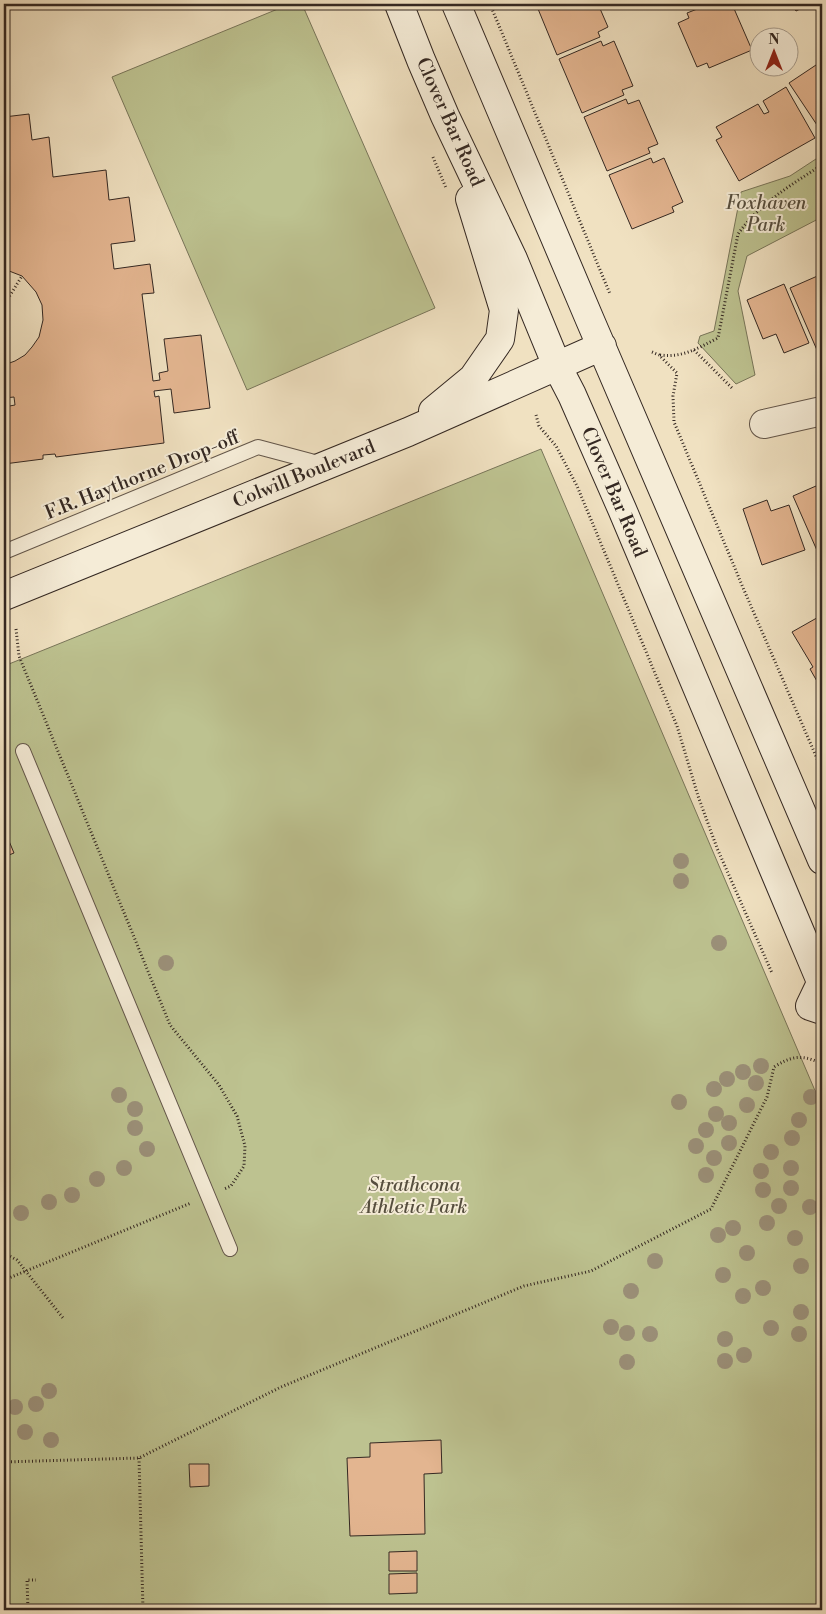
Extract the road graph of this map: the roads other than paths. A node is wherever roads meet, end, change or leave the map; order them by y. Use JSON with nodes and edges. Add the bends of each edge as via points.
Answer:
{"nodes":[{"id":1,"x":399,"y":4,"type":"edge"},
{"id":2,"x":456,"y":4,"type":"edge"},
{"id":3,"x":445,"y":116,"type":"junction"},
{"id":4,"x":602,"y":346,"type":"junction"},
{"id":5,"x":557,"y":366,"type":"junction"},
{"id":6,"x":822,"y":411,"type":"edge"},
{"id":7,"x":764,"y":424,"type":"dead end"},
{"id":8,"x":408,"y":432,"type":"junction"},
{"id":9,"x":325,"y":465,"type":"junction"},
{"id":10,"x":4,"y":552,"type":"edge"},
{"id":11,"x":4,"y":596,"type":"edge"},
{"id":12,"x":23,"y":752,"type":"dead end"},
{"id":13,"x":795,"y":794,"type":"junction"},
{"id":14,"x":822,"y":828,"type":"edge"},
{"id":15,"x":822,"y":860,"type":"edge"},
{"id":16,"x":822,"y":982,"type":"edge"},
{"id":17,"x":822,"y":1010,"type":"edge"},
{"id":18,"x":230,"y":1249,"type":"dead end"}],
"edges":[{"from":1,"to":3,"type":"main road","name":"Clover Bar Road"},
{"from":2,"to":4,"type":"main road"},
{"from":3,"to":5,"type":"main road","name":"Clover Bar Road","via":[[513,258]]},
{"from":3,"to":8,"type":"main road","via":[[504,310],[500,339],[473,378]]},
{"from":4,"to":5,"type":"main road","name":"Colwill Boulevard"},
{"from":4,"to":13,"type":"main road"},
{"from":5,"to":8,"type":"main road","name":"Colwill Boulevard"},
{"from":5,"to":16,"type":"main road","name":"Clover Bar Road","via":[[622,509]]},
{"from":6,"to":7,"type":"main road"},
{"from":8,"to":9,"type":"main road","name":"Colwill Boulevard"},
{"from":9,"to":10,"type":"lane","name":"F.R. Haythorne Drop-off","via":[[258,447]]},
{"from":9,"to":11,"type":"main road","name":"Colwill Boulevard"},
{"from":12,"to":18,"type":"lane"},
{"from":13,"to":14,"type":"main road"},
{"from":13,"to":15,"type":"main road"},
{"from":16,"to":17,"type":"main road","via":[[810,1006]]}]}
